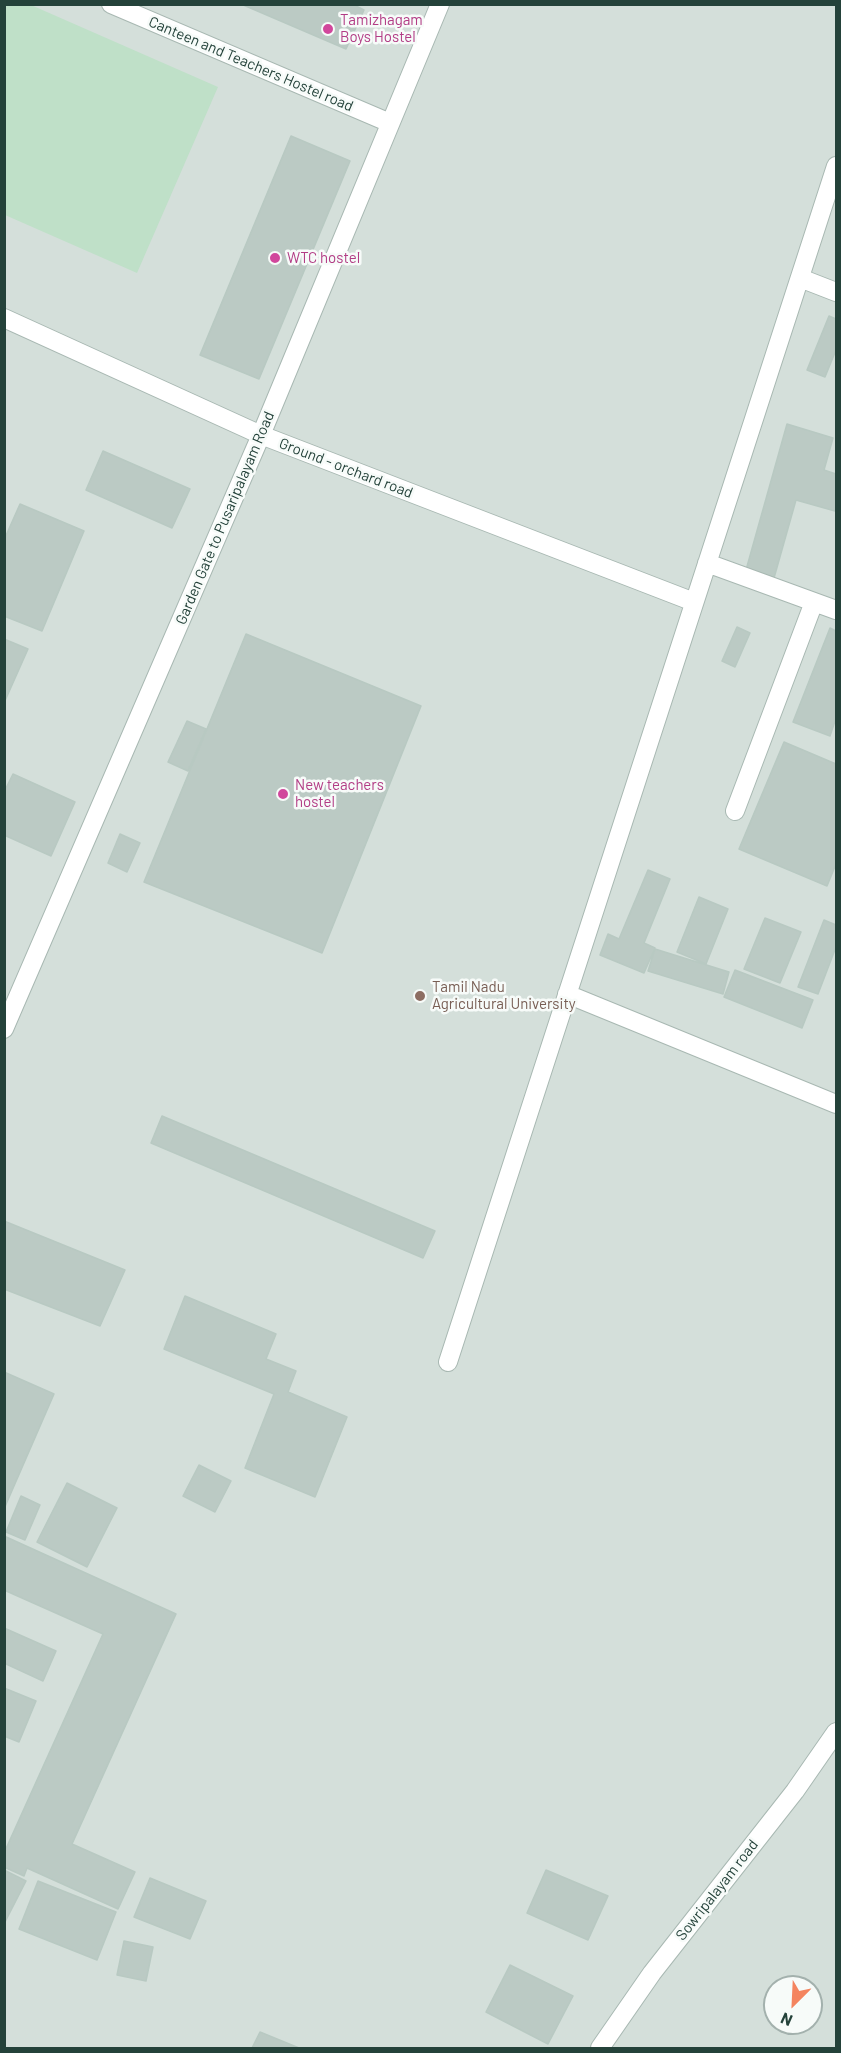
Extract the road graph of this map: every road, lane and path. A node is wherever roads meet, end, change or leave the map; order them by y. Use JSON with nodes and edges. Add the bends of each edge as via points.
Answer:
{"nodes":[{"id":1,"x":111,"y":4,"type":"edge"},
{"id":2,"x":440,"y":4,"type":"edge"},
{"id":3,"x":390,"y":123,"type":"junction"},
{"id":4,"x":837,"y":166,"type":"edge"},
{"id":5,"x":800,"y":278,"type":"junction"},
{"id":6,"x":837,"y":292,"type":"edge"},
{"id":7,"x":4,"y":318,"type":"edge"},
{"id":8,"x":261,"y":435,"type":"junction"},
{"id":9,"x":707,"y":563,"type":"junction"},
{"id":10,"x":694,"y":602,"type":"junction"},
{"id":11,"x":814,"y":602,"type":"junction"},
{"id":12,"x":837,"y":610,"type":"edge"},
{"id":13,"x":735,"y":811,"type":"dead end"},
{"id":14,"x":567,"y":994,"type":"junction"},
{"id":15,"x":4,"y":1029,"type":"edge"},
{"id":16,"x":837,"y":1104,"type":"edge"},
{"id":17,"x":448,"y":1362,"type":"dead end"},
{"id":18,"x":837,"y":1732,"type":"edge"},
{"id":19,"x":600,"y":2049,"type":"edge"}],
"edges":[{"from":1,"to":3,"type":"street","name":"Canteen and Teachers Hostel road"},
{"from":2,"to":3,"type":"street","name":"Garden Gate to Pusaripalayam Road"},
{"from":3,"to":8,"type":"street","name":"Garden Gate to Pusaripalayam Road"},
{"from":4,"to":5,"type":"street"},
{"from":5,"to":6,"type":"street"},
{"from":5,"to":9,"type":"street"},
{"from":7,"to":8,"type":"street","name":"Ground - orchard road"},
{"from":8,"to":10,"type":"street","name":"Ground - orchard road"},
{"from":8,"to":15,"type":"street","name":"Garden Gate to Pusaripalayam Road"},
{"from":9,"to":10,"type":"street"},
{"from":9,"to":11,"type":"street"},
{"from":10,"to":14,"type":"street"},
{"from":11,"to":12,"type":"street"},
{"from":11,"to":13,"type":"street"},
{"from":14,"to":16,"type":"street"},
{"from":14,"to":17,"type":"street"},
{"from":18,"to":19,"type":"street","name":"Sowripalayam road","via":[[652,1973]]}]}
